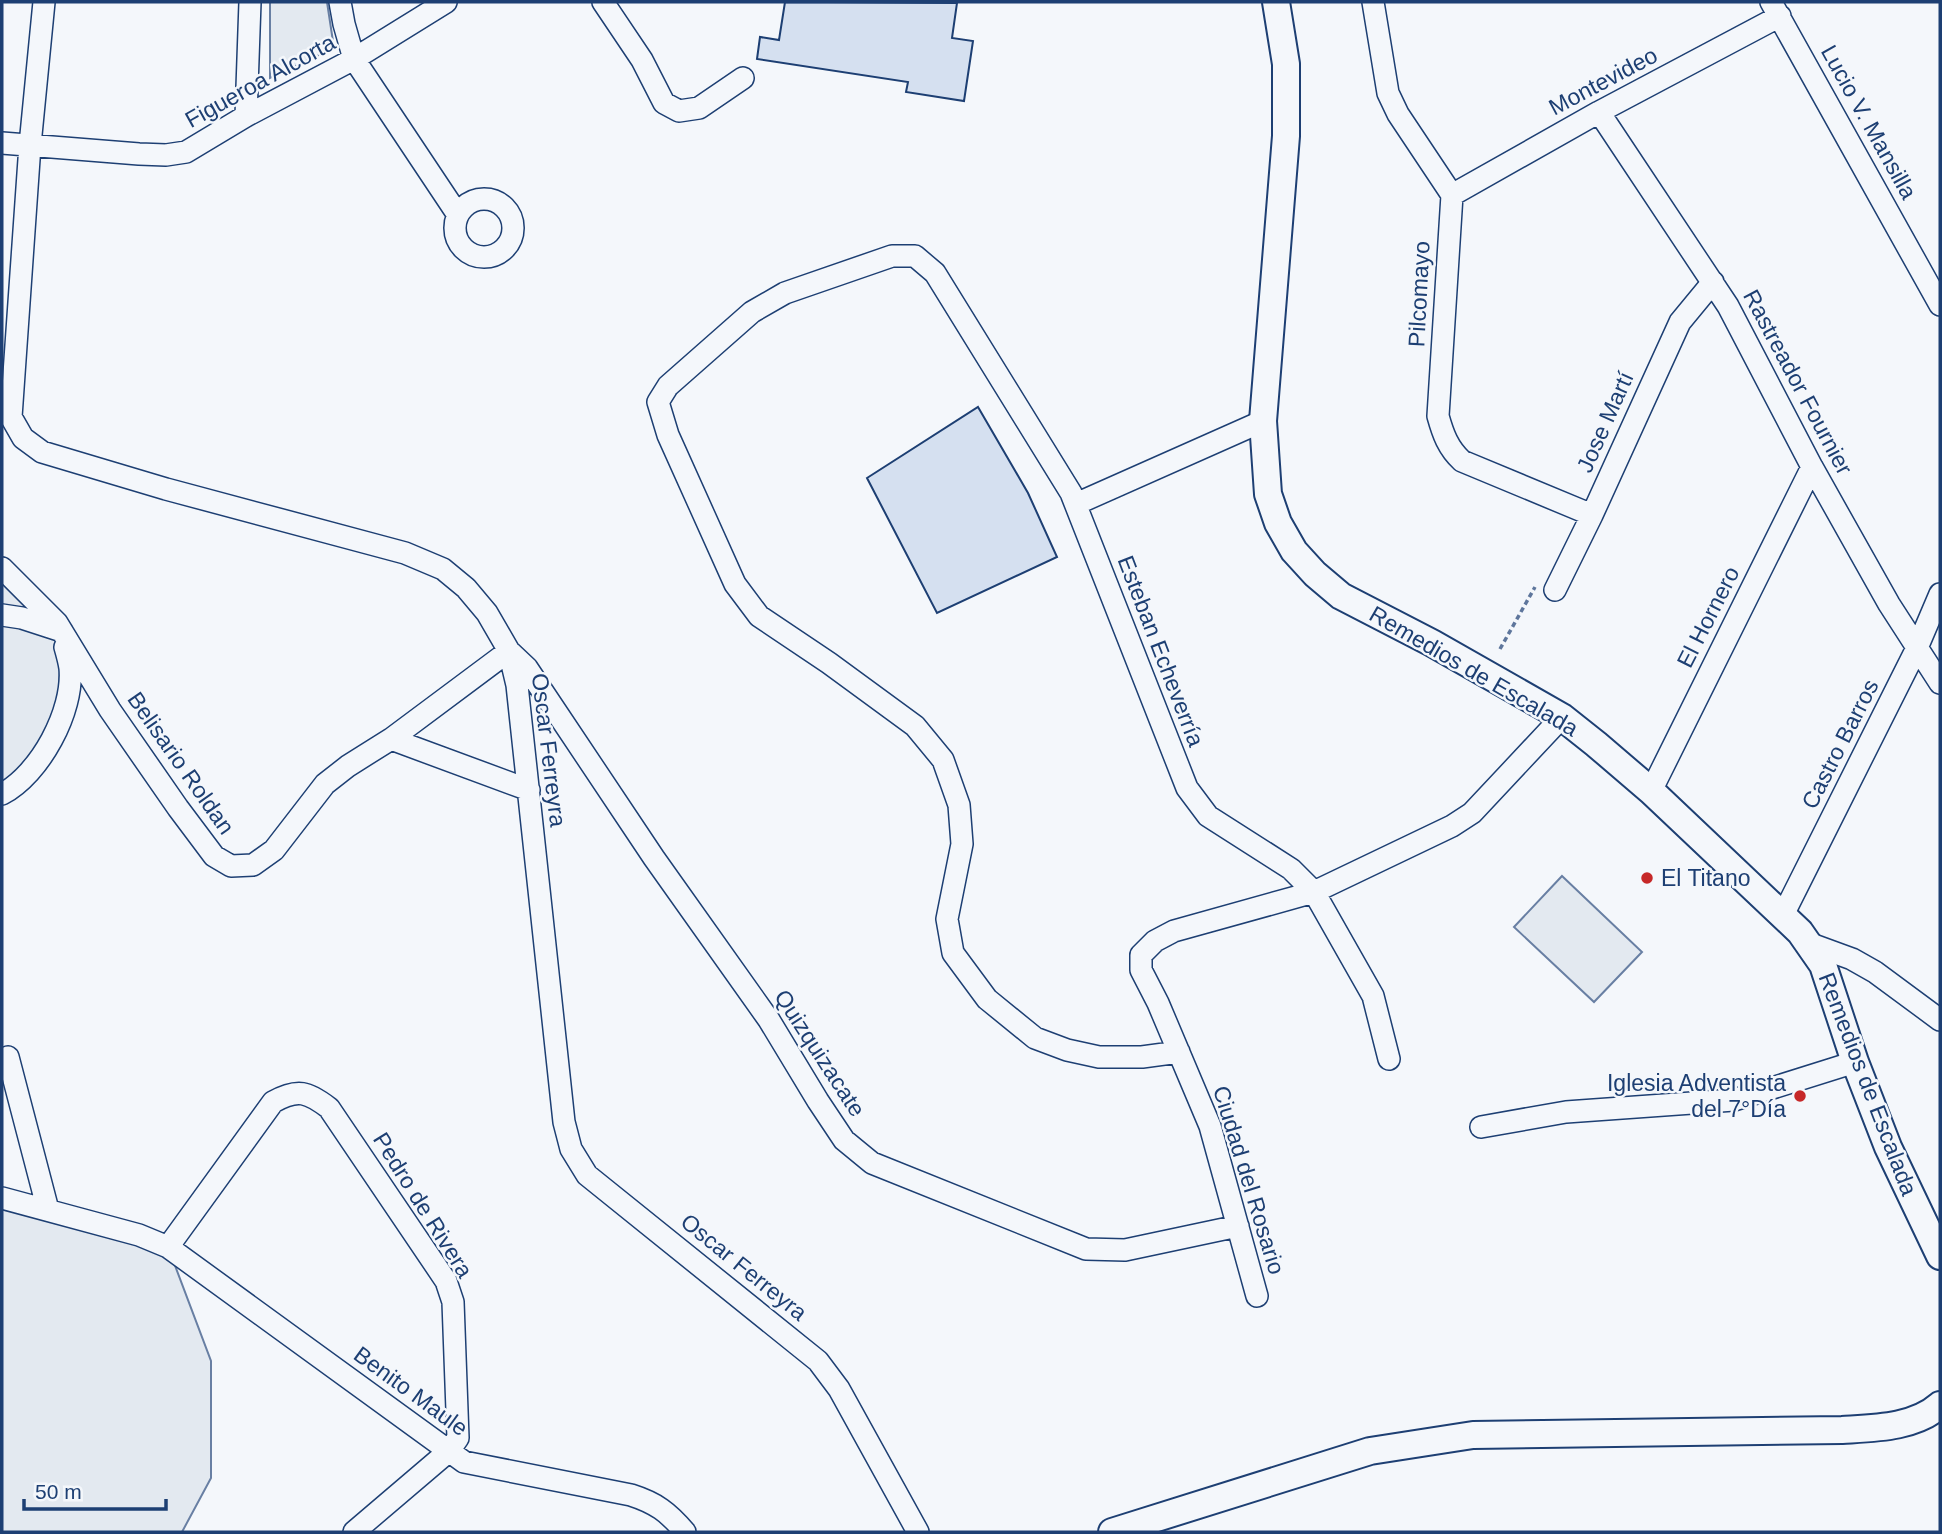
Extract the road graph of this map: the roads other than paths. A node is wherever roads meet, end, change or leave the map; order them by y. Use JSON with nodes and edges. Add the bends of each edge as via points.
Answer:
{"nodes":[{"id":1,"x":44,"y":2,"type":"edge"},
{"id":2,"x":250,"y":2,"type":"edge"},
{"id":3,"x":341,"y":2,"type":"edge"},
{"id":4,"x":446,"y":2,"type":"edge"},
{"id":5,"x":603,"y":2,"type":"edge"},
{"id":6,"x":1276,"y":2,"type":"edge"},
{"id":7,"x":1373,"y":2,"type":"edge"},
{"id":8,"x":1776,"y":9,"type":"edge"},
{"id":9,"x":354,"y":59,"type":"junction"},
{"id":10,"x":743,"y":78,"type":"dead end"},
{"id":11,"x":1599,"y":112,"type":"junction"},
{"id":12,"x":246,"y":116,"type":"junction"},
{"id":13,"x":2,"y":142,"type":"edge"},
{"id":14,"x":30,"y":145,"type":"junction"},
{"id":15,"x":1452,"y":195,"type":"junction"},
{"id":16,"x":458,"y":215,"type":"dead end"},
{"id":17,"x":1713,"y":282,"type":"junction"},
{"id":18,"x":1940,"y":305,"type":"edge"},
{"id":19,"x":1263,"y":421,"type":"junction"},
{"id":20,"x":1812,"y":467,"type":"junction"},
{"id":21,"x":1076,"y":504,"type":"junction"},
{"id":22,"x":1592,"y":515,"type":"junction"},
{"id":23,"x":2,"y":568,"type":"edge"},
{"id":24,"x":1555,"y":590,"type":"road end"},
{"id":25,"x":1940,"y":594,"type":"edge"},
{"id":26,"x":2,"y":615,"type":"edge"},
{"id":27,"x":62,"y":631,"type":"junction"},
{"id":28,"x":1917,"y":648,"type":"junction"},
{"id":29,"x":509,"y":652,"type":"junction"},
{"id":30,"x":1940,"y":683,"type":"edge"},
{"id":31,"x":1562,"y":717,"type":"junction"},
{"id":32,"x":391,"y":738,"type":"junction"},
{"id":33,"x":529,"y":790,"type":"junction"},
{"id":34,"x":1651,"y":791,"type":"junction"},
{"id":35,"x":2,"y":794,"type":"edge"},
{"id":36,"x":1314,"y":891,"type":"junction"},
{"id":37,"x":1783,"y":915,"type":"junction"},
{"id":38,"x":1811,"y":944,"type":"junction"},
{"id":39,"x":1940,"y":1020,"type":"edge"},
{"id":40,"x":1179,"y":1052,"type":"junction"},
{"id":41,"x":8,"y":1056,"type":"dead end"},
{"id":42,"x":1389,"y":1059,"type":"dead end"},
{"id":43,"x":1855,"y":1062,"type":"junction"},
{"id":44,"x":1481,"y":1127,"type":"dead end"},
{"id":45,"x":2,"y":1198,"type":"edge"},
{"id":46,"x":48,"y":1210,"type":"junction"},
{"id":47,"x":1238,"y":1226,"type":"junction"},
{"id":48,"x":168,"y":1247,"type":"junction"},
{"id":49,"x":1940,"y":1256,"type":"edge"},
{"id":50,"x":1257,"y":1296,"type":"dead end"},
{"id":51,"x":1940,"y":1405,"type":"edge"},
{"id":52,"x":449,"y":1451,"type":"junction"},
{"id":53,"x":354,"y":1532,"type":"edge"},
{"id":54,"x":685,"y":1532,"type":"edge"},
{"id":55,"x":918,"y":1532,"type":"edge"},
{"id":56,"x":1112,"y":1532,"type":"edge"}],
"edges":[{"from":1,"to":14,"type":"street","name":"Oscar Ferreyra"},
{"from":2,"to":12,"type":"street"},
{"from":3,"to":9,"type":"street"},
{"from":4,"to":9,"type":"street","name":"Figueroa Alcorta"},
{"from":5,"to":10,"type":"street","via":[[664,103],[679,111],[699,108]]},
{"from":6,"to":19,"type":"main road","name":"Remedios de Escalada","via":[[1286,64],[1286,136]]},
{"from":7,"to":15,"type":"street","via":[[1388,93]]},
{"from":8,"to":11,"type":"street","name":"Montevideo"},
{"from":8,"to":18,"type":"street","name":"Lucio V. Mansilla"},
{"from":9,"to":12,"type":"street","name":"Figueroa Alcorta"},
{"from":9,"to":16,"type":"street"},
{"from":11,"to":15,"type":"street","name":"Montevideo"},
{"from":11,"to":17,"type":"street","name":"Rastreador Fournier"},
{"from":12,"to":14,"type":"street","name":"Figueroa Alcorta","via":[[186,152],[166,155]]},
{"from":13,"to":14,"type":"street","name":"Figueroa Alcorta"},
{"from":14,"to":29,"type":"street","name":"Oscar Ferreyra","via":[[11,417],[23,438],[42,452],[404,553],[443,569],[467,588],[487,613]]},
{"from":15,"to":22,"type":"street","name":"Pilcomayo","via":[[1438,416],[1444,437],[1462,461]]},
{"from":17,"to":20,"type":"street","name":"Rastreador Fournier"},
{"from":17,"to":22,"type":"street","name":"Jose Martí","via":[[1680,322]]},
{"from":19,"to":21,"type":"street"},
{"from":19,"to":31,"type":"main road","name":"Remedios de Escalada","via":[[1268,494],[1278,523],[1315,574],[1342,596]]},
{"from":20,"to":28,"type":"street","name":"Rastreador Fournier"},
{"from":20,"to":34,"type":"street","name":"El Hornero"},
{"from":21,"to":36,"type":"street","name":"Esteban Echeverría","via":[[1187,788],[1208,817],[1291,869]]},
{"from":21,"to":40,"type":"street","name":"Esteban Echeverría","via":[[935,273],[915,256],[892,256],[785,293],[752,312],[668,386],[658,402],[668,435],[735,584],[759,616],[915,726],[943,760],[959,806],[962,844],[947,919],[953,953],[987,999],[1035,1038],[1067,1050],[1099,1057]]},
{"from":22,"to":24,"type":"street","name":"Jose Martí"},
{"from":23,"to":27,"type":"street","name":"Belisario Roldan"},
{"from":25,"to":28,"type":"street","name":"Castro Barros"},
{"from":26,"to":27,"type":"street"},
{"from":27,"to":32,"type":"street","name":"Belisario Roldan","via":[[178,808],[214,856],[231,866],[253,865],[274,850],[325,784]]},
{"from":27,"to":35,"type":"street","via":[[70,670],[66,706],[30,774]]},
{"from":28,"to":30,"type":"street","name":"Rastreador Fournier"},
{"from":28,"to":37,"type":"street","name":"Castro Barros"},
{"from":29,"to":32,"type":"street","name":"Belisario Roldan"},
{"from":29,"to":33,"type":"street","name":"Oscar Ferreyra"},
{"from":29,"to":47,"type":"street","name":"Quizquizacate","via":[[527,668],[769,1020],[844,1140],[872,1163],[1086,1249],[1125,1250]]},
{"from":31,"to":34,"type":"main road","name":"Remedios de Escalada"},
{"from":31,"to":36,"type":"street","name":"Ciudad del Rosario","via":[[1472,813]]},
{"from":32,"to":33,"type":"street"},
{"from":33,"to":55,"type":"street","name":"Oscar Ferreyra","via":[[564,1122],[571,1149],[587,1175],[818,1361],[839,1389]]},
{"from":34,"to":37,"type":"main road","name":"Remedios de Escalada"},
{"from":36,"to":40,"type":"street","name":"Ciudad del Rosario","via":[[1174,931],[1141,955],[1141,970]]},
{"from":36,"to":42,"type":"street","name":"Esteban Echeverría","via":[[1373,996]]},
{"from":37,"to":38,"type":"main road","name":"Remedios de Escalada"},
{"from":38,"to":39,"type":"street","via":[[1875,972]]},
{"from":38,"to":43,"type":"main road","name":"Remedios de Escalada","via":[[1828,977]]},
{"from":40,"to":47,"type":"street","name":"Ciudad del Rosario","via":[[1210,1125]]},
{"from":41,"to":46,"type":"street"},
{"from":43,"to":44,"type":"street","via":[[1734,1100],[1566,1112]]},
{"from":43,"to":49,"type":"main road","name":"Remedios de Escalada","via":[[1904,1183]]},
{"from":45,"to":46,"type":"street","name":"Benito Maule"},
{"from":46,"to":48,"type":"street","name":"Benito Maule"},
{"from":47,"to":50,"type":"street","name":"Ciudad del Rosario"},
{"from":48,"to":52,"type":"street","name":"Benito Maule"},
{"from":48,"to":52,"type":"street","name":"Pedro de Rivera","via":[[273,1102],[287,1094],[311,1094],[330,1108],[446,1281],[453,1302],[458,1438]]},
{"from":51,"to":56,"type":"main road","via":[[1913,1421],[1842,1430],[1473,1434],[1418,1442],[1370,1451]]},
{"from":52,"to":53,"type":"street"},
{"from":52,"to":54,"type":"street","name":"Benito Maule","via":[[464,1462],[653,1502]]}]}
